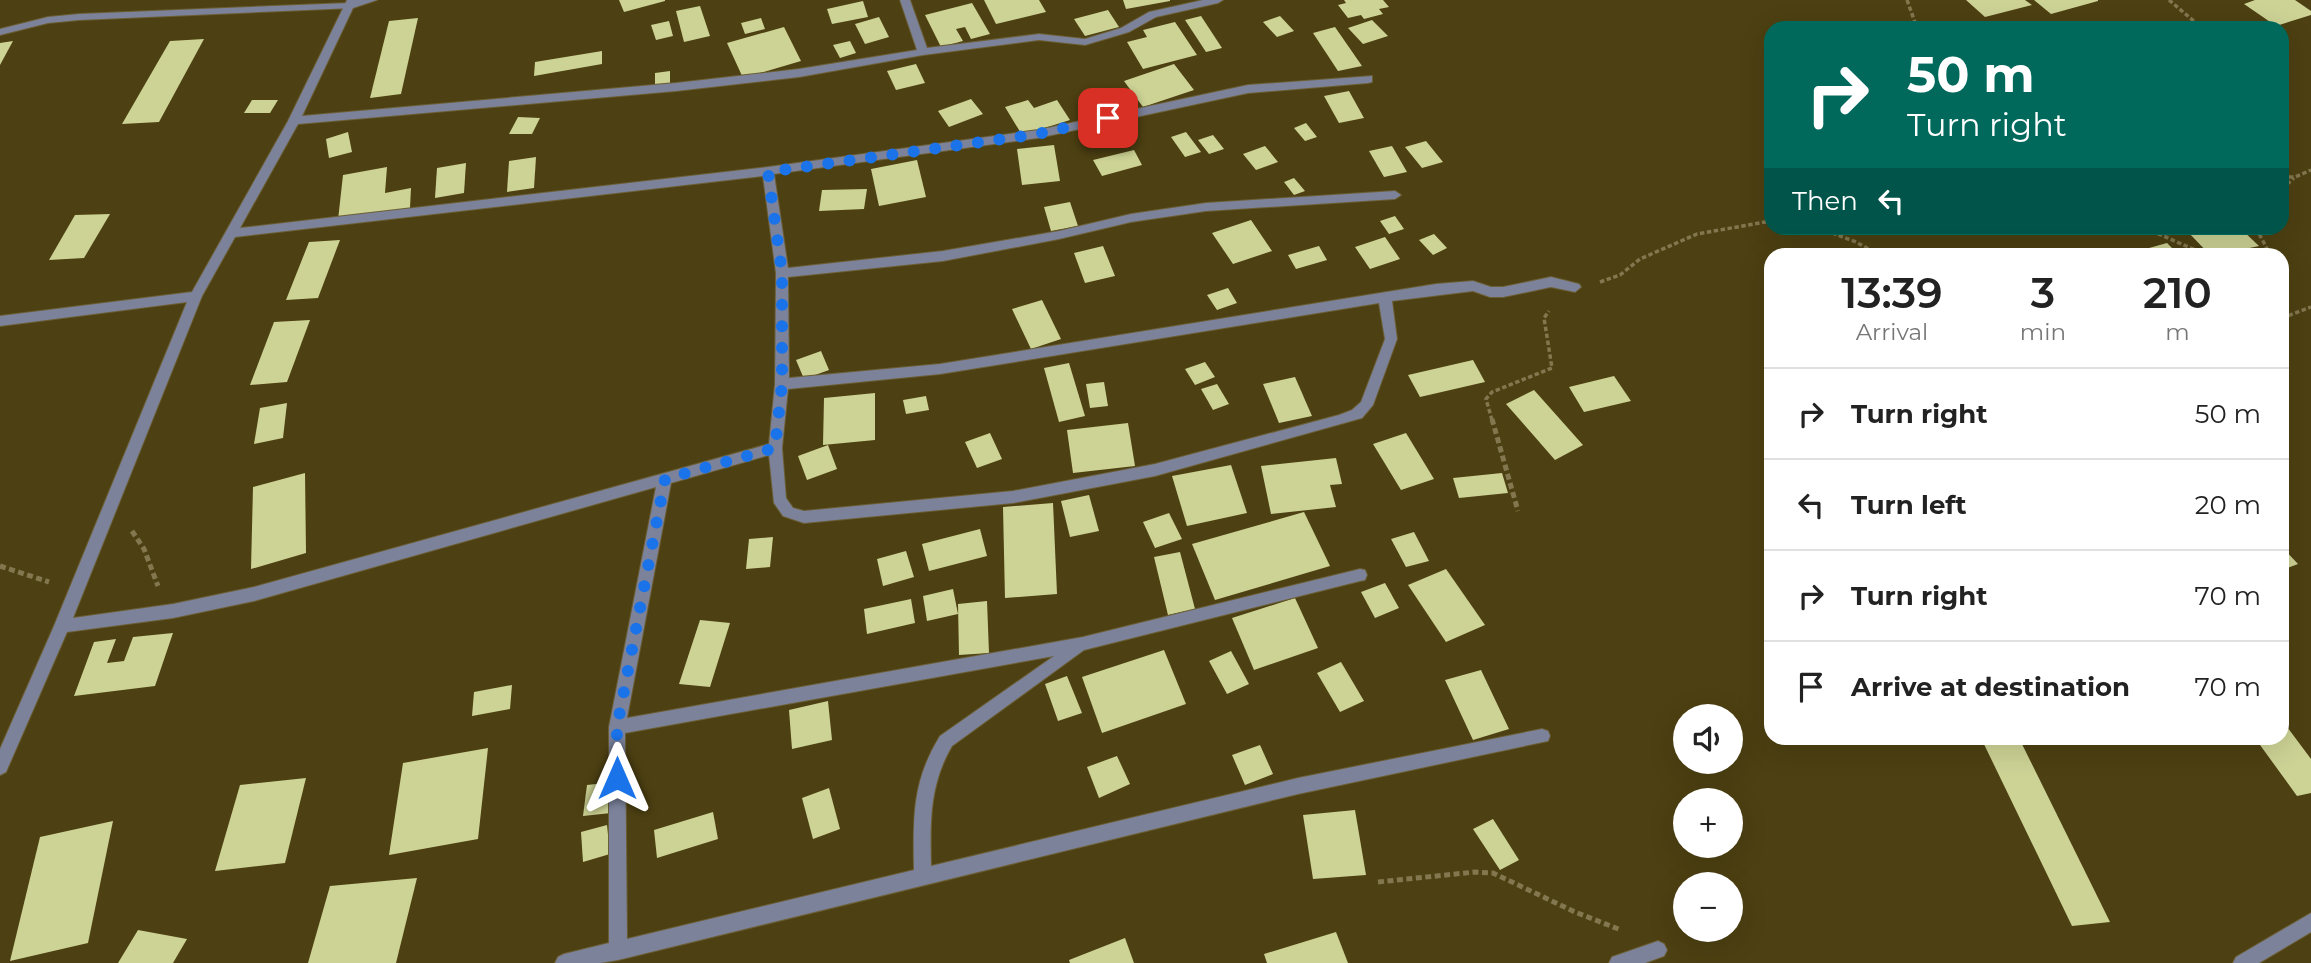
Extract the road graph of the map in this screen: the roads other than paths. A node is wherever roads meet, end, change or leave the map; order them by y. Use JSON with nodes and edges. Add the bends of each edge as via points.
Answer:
{"nodes":[{"id":1,"x":372,"y":0,"type":"edge"},
{"id":2,"x":905,"y":0,"type":"edge"},
{"id":3,"x":1218,"y":0,"type":"edge"},
{"id":4,"x":350,"y":3,"type":"edge"},
{"id":5,"x":0,"y":32,"type":"edge"},
{"id":6,"x":923,"y":52,"type":"junction"},
{"id":7,"x":1368,"y":79,"type":"dead end"},
{"id":8,"x":294,"y":121,"type":"junction"},
{"id":9,"x":768,"y":172,"type":"junction"},
{"id":10,"x":1395,"y":195,"type":"dead end"},
{"id":11,"x":232,"y":233,"type":"junction"},
{"id":12,"x":782,"y":273,"type":"junction"},
{"id":13,"x":1575,"y":286,"type":"road end"},
{"id":14,"x":196,"y":296,"type":"junction"},
{"id":15,"x":1385,"y":297,"type":"junction"},
{"id":16,"x":0,"y":321,"type":"edge"},
{"id":17,"x":782,"y":384,"type":"junction"},
{"id":18,"x":775,"y":448,"type":"junction"},
{"id":19,"x":665,"y":479,"type":"junction"},
{"id":20,"x":1360,"y":575,"type":"dead end"},
{"id":21,"x":62,"y":626,"type":"junction"},
{"id":22,"x":1083,"y":644,"type":"junction"},
{"id":23,"x":617,"y":727,"type":"junction"},
{"id":24,"x":1542,"y":736,"type":"dead end"},
{"id":25,"x":0,"y":767,"type":"edge"},
{"id":26,"x":923,"y":877,"type":"junction"},
{"id":27,"x":2311,"y":922,"type":"edge"},
{"id":28,"x":1658,"y":950,"type":"road end"},
{"id":29,"x":618,"y":951,"type":"junction"},
{"id":30,"x":2252,"y":961,"type":"edge"},
{"id":31,"x":564,"y":963,"type":"edge"},
{"id":32,"x":1618,"y":963,"type":"edge"}],
"edges":[{"from":1,"to":4,"type":"street"},
{"from":2,"to":6,"type":"street"},
{"from":3,"to":6,"type":"street","via":[[1153,14],[1125,30],[1084,42],[1040,37]]},
{"from":4,"to":5,"type":"street","via":[[79,17]]},
{"from":4,"to":8,"type":"street"},
{"from":6,"to":8,"type":"street","via":[[676,87]]},
{"from":7,"to":9,"type":"street","via":[[1248,89],[1038,134]]},
{"from":8,"to":11,"type":"street"},
{"from":9,"to":11,"type":"street"},
{"from":9,"to":12,"type":"street"},
{"from":10,"to":12,"type":"street","via":[[1206,207],[943,256]]},
{"from":11,"to":14,"type":"street"},
{"from":12,"to":17,"type":"street"},
{"from":13,"to":15,"type":"street","via":[[1551,282],[1490,292],[1465,286]]},
{"from":14,"to":16,"type":"street"},
{"from":14,"to":21,"type":"street"},
{"from":15,"to":17,"type":"street","via":[[940,369]]},
{"from":15,"to":18,"type":"street","via":[[1391,339],[1366,405],[1357,414],[1155,470],[1013,497],[804,517],[788,512],[779,499]]},
{"from":17,"to":18,"type":"street"},
{"from":18,"to":19,"type":"street"},
{"from":19,"to":21,"type":"street","via":[[254,594]]},
{"from":19,"to":23,"type":"street"},
{"from":20,"to":22,"type":"street"},
{"from":21,"to":25,"type":"street"},
{"from":22,"to":23,"type":"street"},
{"from":22,"to":26,"type":"street","via":[[946,741],[932,761],[922,794]]},
{"from":23,"to":29,"type":"street"},
{"from":24,"to":26,"type":"street","via":[[1298,786]]},
{"from":26,"to":29,"type":"street"},
{"from":27,"to":30,"type":"street"},
{"from":28,"to":32,"type":"street"},
{"from":29,"to":31,"type":"street"}]}
